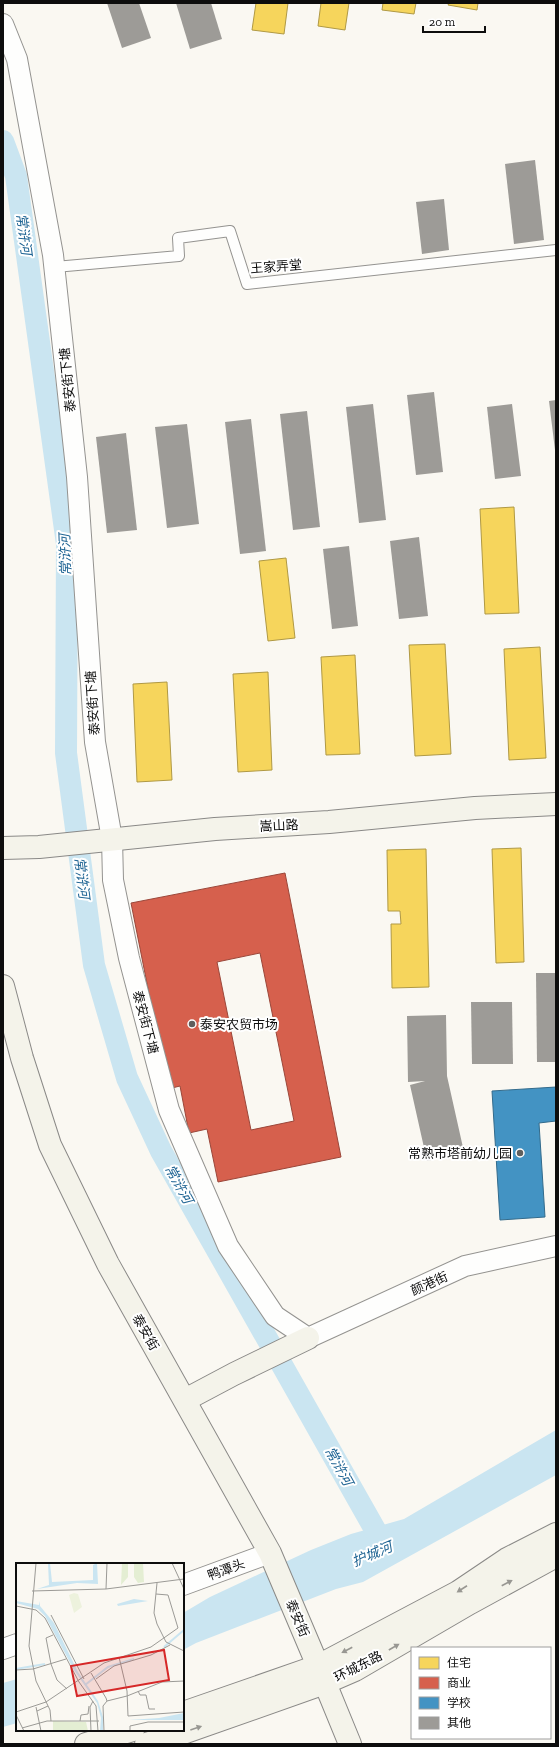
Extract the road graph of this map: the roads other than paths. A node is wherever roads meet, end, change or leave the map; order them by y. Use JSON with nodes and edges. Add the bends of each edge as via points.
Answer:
{"nodes":[{"id":1,"x":3,"y":24,"type":"edge"},
{"id":2,"x":556,"y":250,"type":"edge"},
{"id":3,"x":55,"y":267,"type":"junction"},
{"id":4,"x":556,"y":804,"type":"edge"},
{"id":5,"x":112,"y":839,"type":"junction"},
{"id":6,"x":3,"y":848,"type":"edge"},
{"id":7,"x":3,"y":986,"type":"edge"},
{"id":8,"x":556,"y":1246,"type":"edge"},
{"id":9,"x":308,"y":1338,"type":"junction"},
{"id":10,"x":185,"y":1400,"type":"junction"},
{"id":11,"x":556,"y":1534,"type":"edge"},
{"id":12,"x":270,"y":1553,"type":"junction"},
{"id":13,"x":556,"y":1556,"type":"edge"},
{"id":14,"x":184,"y":1585,"type":"edge"},
{"id":15,"x":16,"y":1644,"type":"edge"},
{"id":16,"x":3,"y":1649,"type":"edge"},
{"id":17,"x":322,"y":1674,"type":"junction"},
{"id":18,"x":184,"y":1713,"type":"edge"},
{"id":19,"x":130,"y":1731,"type":"edge"},
{"id":20,"x":86,"y":1744,"type":"edge"},
{"id":21,"x":146,"y":1744,"type":"edge"},
{"id":22,"x":350,"y":1744,"type":"edge"}],
"edges":[{"from":1,"to":3,"type":"street","name":"泰安街下塘","via":[[17,59]]},
{"from":2,"to":3,"type":"lane","name":"王家弄堂","via":[[247,284],[230,231],[178,238],[179,256]]},
{"from":3,"to":5,"type":"street","name":"泰安街下塘","via":[[77,477],[95,742]]},
{"from":4,"to":5,"type":"street","name":"嵩山路","via":[[475,808]]},
{"from":5,"to":6,"type":"street","name":"嵩山路"},
{"from":5,"to":9,"type":"street","name":"泰安街下塘","via":[[113,880],[129,958],[169,1110],[228,1246],[275,1316]]},
{"from":7,"to":10,"type":"street","name":"泰安街","via":[[22,1058],[50,1145],[108,1264]]},
{"from":8,"to":9,"type":"street","name":"颜港街","via":[[465,1266]]},
{"from":9,"to":10,"type":"street"},
{"from":10,"to":12,"type":"street","name":"泰安街"},
{"from":11,"to":17,"type":"street","name":"环城东路","one_way":true,"via":[[507,1559],[458,1592]]},
{"from":12,"to":14,"type":"street","name":"鸭潭头"},
{"from":12,"to":17,"type":"street","name":"泰安街"},
{"from":17,"to":13,"type":"street","name":"环城东路","one_way":true,"via":[[355,1670]]},
{"from":15,"to":16,"type":"street"},
{"from":17,"to":18,"type":"street","name":"环城东路"},
{"from":21,"to":17,"type":"street","name":"环城东路","one_way":true,"via":[[186,1732]]},
{"from":17,"to":22,"type":"street","name":"泰安街"},
{"from":19,"to":20,"type":"street"}]}
